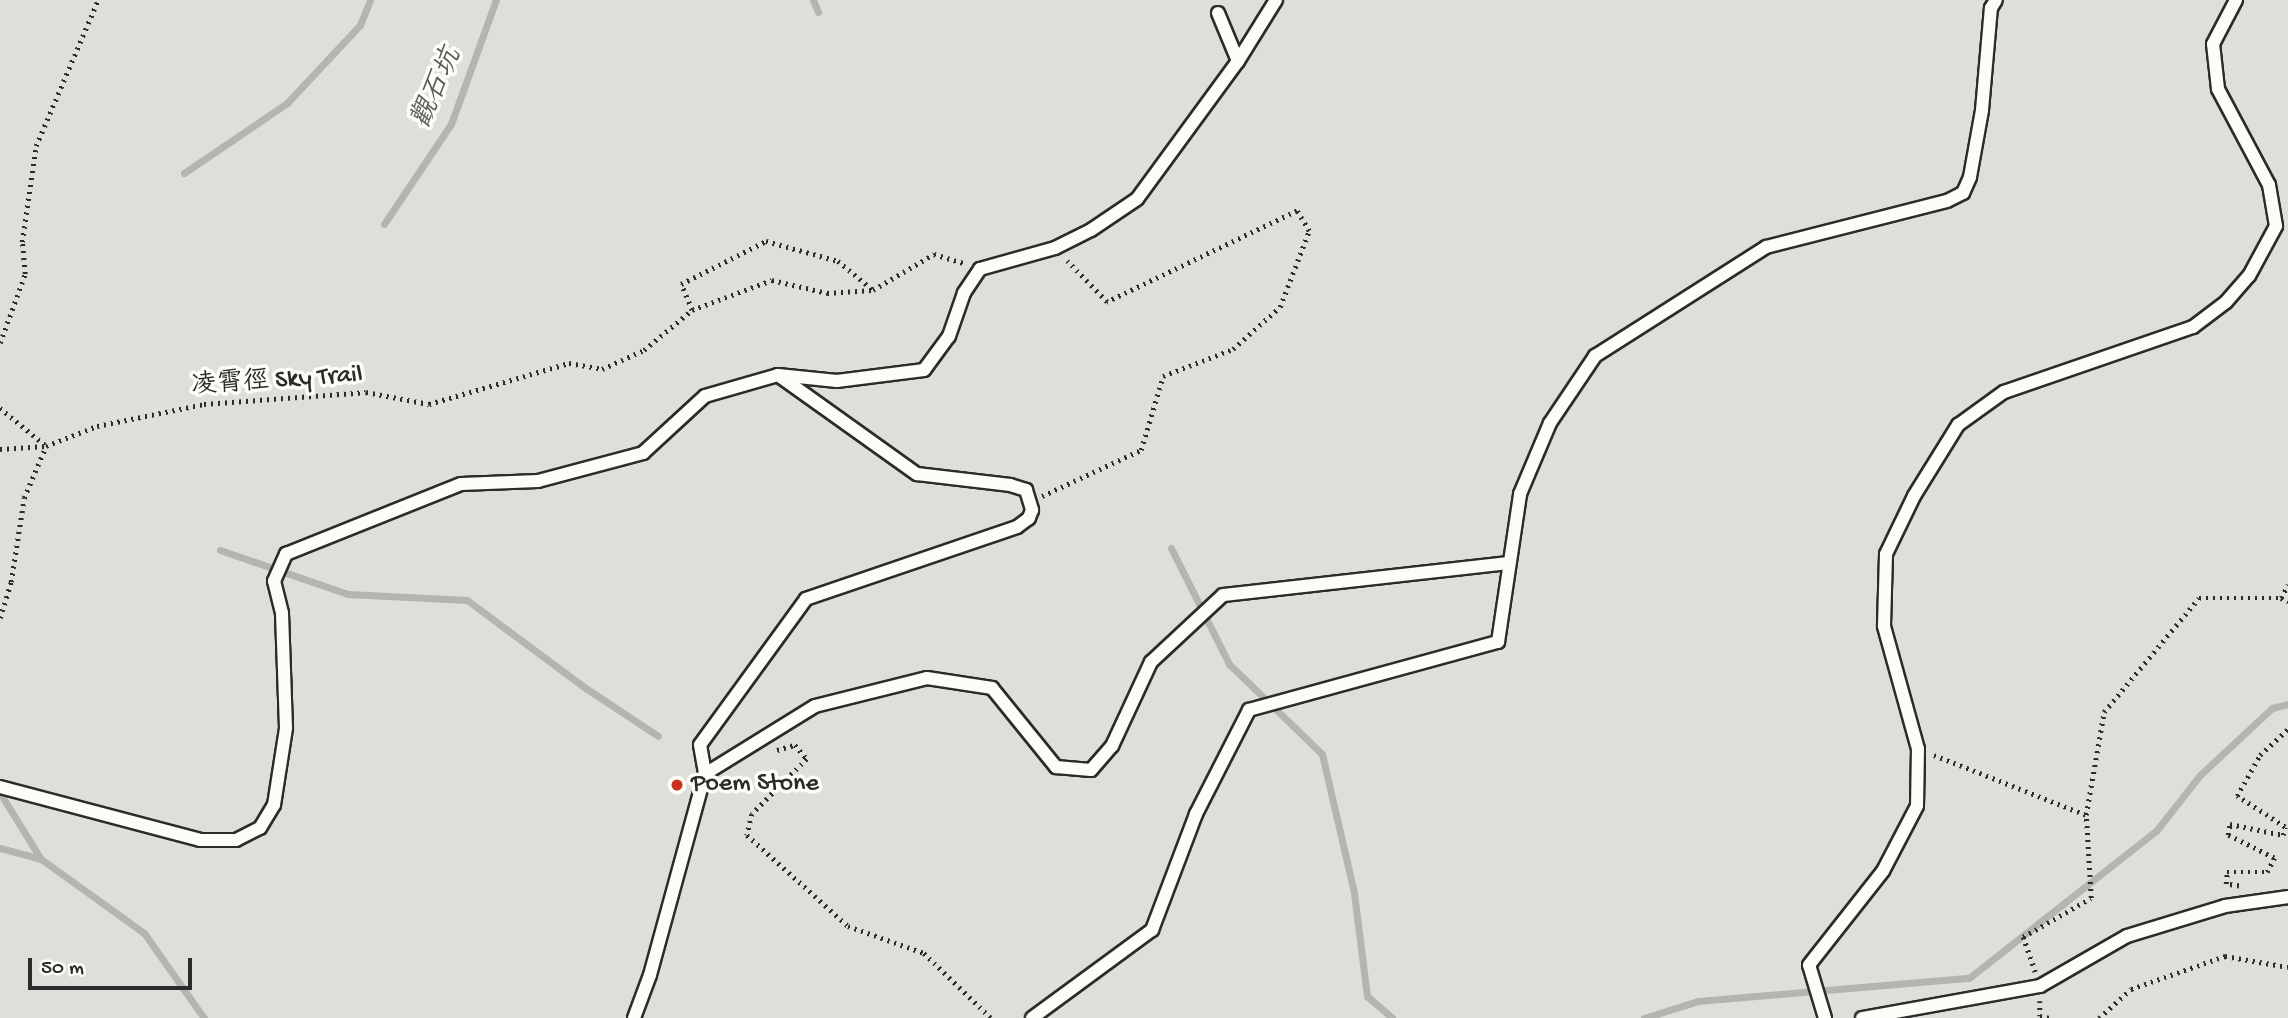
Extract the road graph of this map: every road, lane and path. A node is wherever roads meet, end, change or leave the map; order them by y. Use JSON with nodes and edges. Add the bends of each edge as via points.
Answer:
{"nodes":[{"id":1,"x":98,"y":0,"type":"edge"},
{"id":2,"x":1276,"y":0,"type":"edge"},
{"id":3,"x":1996,"y":0,"type":"edge"},
{"id":4,"x":2236,"y":0,"type":"edge"},
{"id":5,"x":1218,"y":13,"type":"dead end"},
{"id":6,"x":1238,"y":61,"type":"junction"},
{"id":7,"x":1055,"y":248,"type":"junction"},
{"id":8,"x":980,"y":269,"type":"junction"},
{"id":9,"x":873,"y":290,"type":"junction"},
{"id":10,"x":692,"y":310,"type":"junction"},
{"id":11,"x":0,"y":343,"type":"edge"},
{"id":12,"x":778,"y":375,"type":"junction"},
{"id":13,"x":0,"y":408,"type":"edge"},
{"id":14,"x":46,"y":446,"type":"junction"},
{"id":15,"x":0,"y":449,"type":"edge"},
{"id":16,"x":1031,"y":501,"type":"junction"},
{"id":17,"x":1509,"y":564,"type":"junction"},
{"id":18,"x":2288,"y":584,"type":"edge"},
{"id":19,"x":2281,"y":598,"type":"junction"},
{"id":20,"x":2288,"y":601,"type":"edge"},
{"id":21,"x":0,"y":618,"type":"edge"},
{"id":22,"x":2288,"y":729,"type":"edge"},
{"id":23,"x":1918,"y":749,"type":"junction"},
{"id":24,"x":770,"y":752,"type":"dead end"},
{"id":25,"x":705,"y":774,"type":"junction"},
{"id":26,"x":0,"y":787,"type":"edge"},
{"id":27,"x":2086,"y":815,"type":"junction"},
{"id":28,"x":2288,"y":897,"type":"edge"},
{"id":29,"x":2265,"y":902,"type":"junction"},
{"id":30,"x":2288,"y":967,"type":"edge"},
{"id":31,"x":2040,"y":986,"type":"junction"},
{"id":32,"x":634,"y":1018,"type":"edge"},
{"id":33,"x":991,"y":1018,"type":"edge"},
{"id":34,"x":1031,"y":1018,"type":"edge"},
{"id":35,"x":1825,"y":1018,"type":"edge"},
{"id":36,"x":1862,"y":1018,"type":"edge"},
{"id":37,"x":2099,"y":1018,"type":"edge"}],
"edges":[{"from":1,"to":11,"type":"path","via":[[36,146],[22,242],[25,274]]},
{"from":2,"to":6,"type":"lane"},
{"from":3,"to":17,"type":"lane","via":[[1991,8],[1970,177],[1962,193],[1947,201],[1766,247],[1595,356],[1550,423],[1520,494]]},
{"from":4,"to":23,"type":"lane","via":[[2213,44],[2218,89],[2269,185],[2276,226],[2249,276],[2226,302],[2193,327],[2004,392],[1958,425],[1914,496],[1886,554],[1884,626]]},
{"from":5,"to":6,"type":"lane"},
{"from":6,"to":7,"type":"lane","via":[[1137,199]]},
{"from":7,"to":8,"type":"lane"},
{"from":7,"to":16,"type":"path","via":[[1107,302],[1297,211],[1309,231],[1280,307],[1233,349],[1163,376],[1141,450]]},
{"from":8,"to":9,"type":"path","via":[[934,254]]},
{"from":8,"to":12,"type":"lane","via":[[964,293],[949,336],[924,370],[837,381]]},
{"from":9,"to":10,"type":"path","name":"凌霄徑 Sky Trail","via":[[827,293],[772,280]]},
{"from":9,"to":10,"type":"path","via":[[838,261],[765,242],[681,284]]},
{"from":10,"to":14,"type":"path","name":"凌霄徑 Sky Trail","via":[[645,350],[602,369],[569,363],[429,404],[366,392],[204,404],[97,426]]},
{"from":12,"to":16,"type":"lane","via":[[918,474],[1010,485],[1026,490]]},
{"from":12,"to":26,"type":"lane","via":[[705,396],[643,453],[538,481],[461,484],[286,554],[274,581],[282,613],[286,728],[274,805],[260,828],[236,840],[200,840]]},
{"from":13,"to":14,"type":"path"},
{"from":14,"to":15,"type":"path","name":"凌霄徑 Sky Trail"},
{"from":14,"to":21,"type":"path","via":[[24,498],[11,582]]},
{"from":16,"to":25,"type":"lane","via":[[1029,518],[1017,527],[806,599],[700,746]]},
{"from":17,"to":25,"type":"lane","via":[[1223,595],[1151,662],[1112,746],[1091,770],[1056,767],[992,688],[927,678],[815,706]]},
{"from":17,"to":34,"type":"lane","via":[[1498,642],[1250,710],[1196,814],[1152,930]]},
{"from":18,"to":19,"type":"path"},
{"from":19,"to":20,"type":"path"},
{"from":19,"to":27,"type":"path","via":[[2200,598],[2104,712]]},
{"from":22,"to":29,"type":"path","via":[[2260,755],[2237,796],[2286,827],[2283,835],[2230,824],[2228,835],[2274,858],[2267,872],[2227,872],[2226,884],[2267,891]]},
{"from":23,"to":27,"type":"path"},
{"from":23,"to":35,"type":"lane","via":[[1917,806],[1883,871],[1809,965]]},
{"from":24,"to":33,"type":"path","via":[[795,745],[807,759],[752,814],[747,835],[848,926],[924,953]]},
{"from":25,"to":32,"type":"lane"},
{"from":27,"to":31,"type":"path","via":[[2091,898],[2023,937]]},
{"from":28,"to":29,"type":"lane"},
{"from":29,"to":31,"type":"lane","via":[[2225,906],[2127,936]]},
{"from":30,"to":37,"type":"path","via":[[2225,956],[2131,989]]},
{"from":31,"to":36,"type":"lane"}]}
